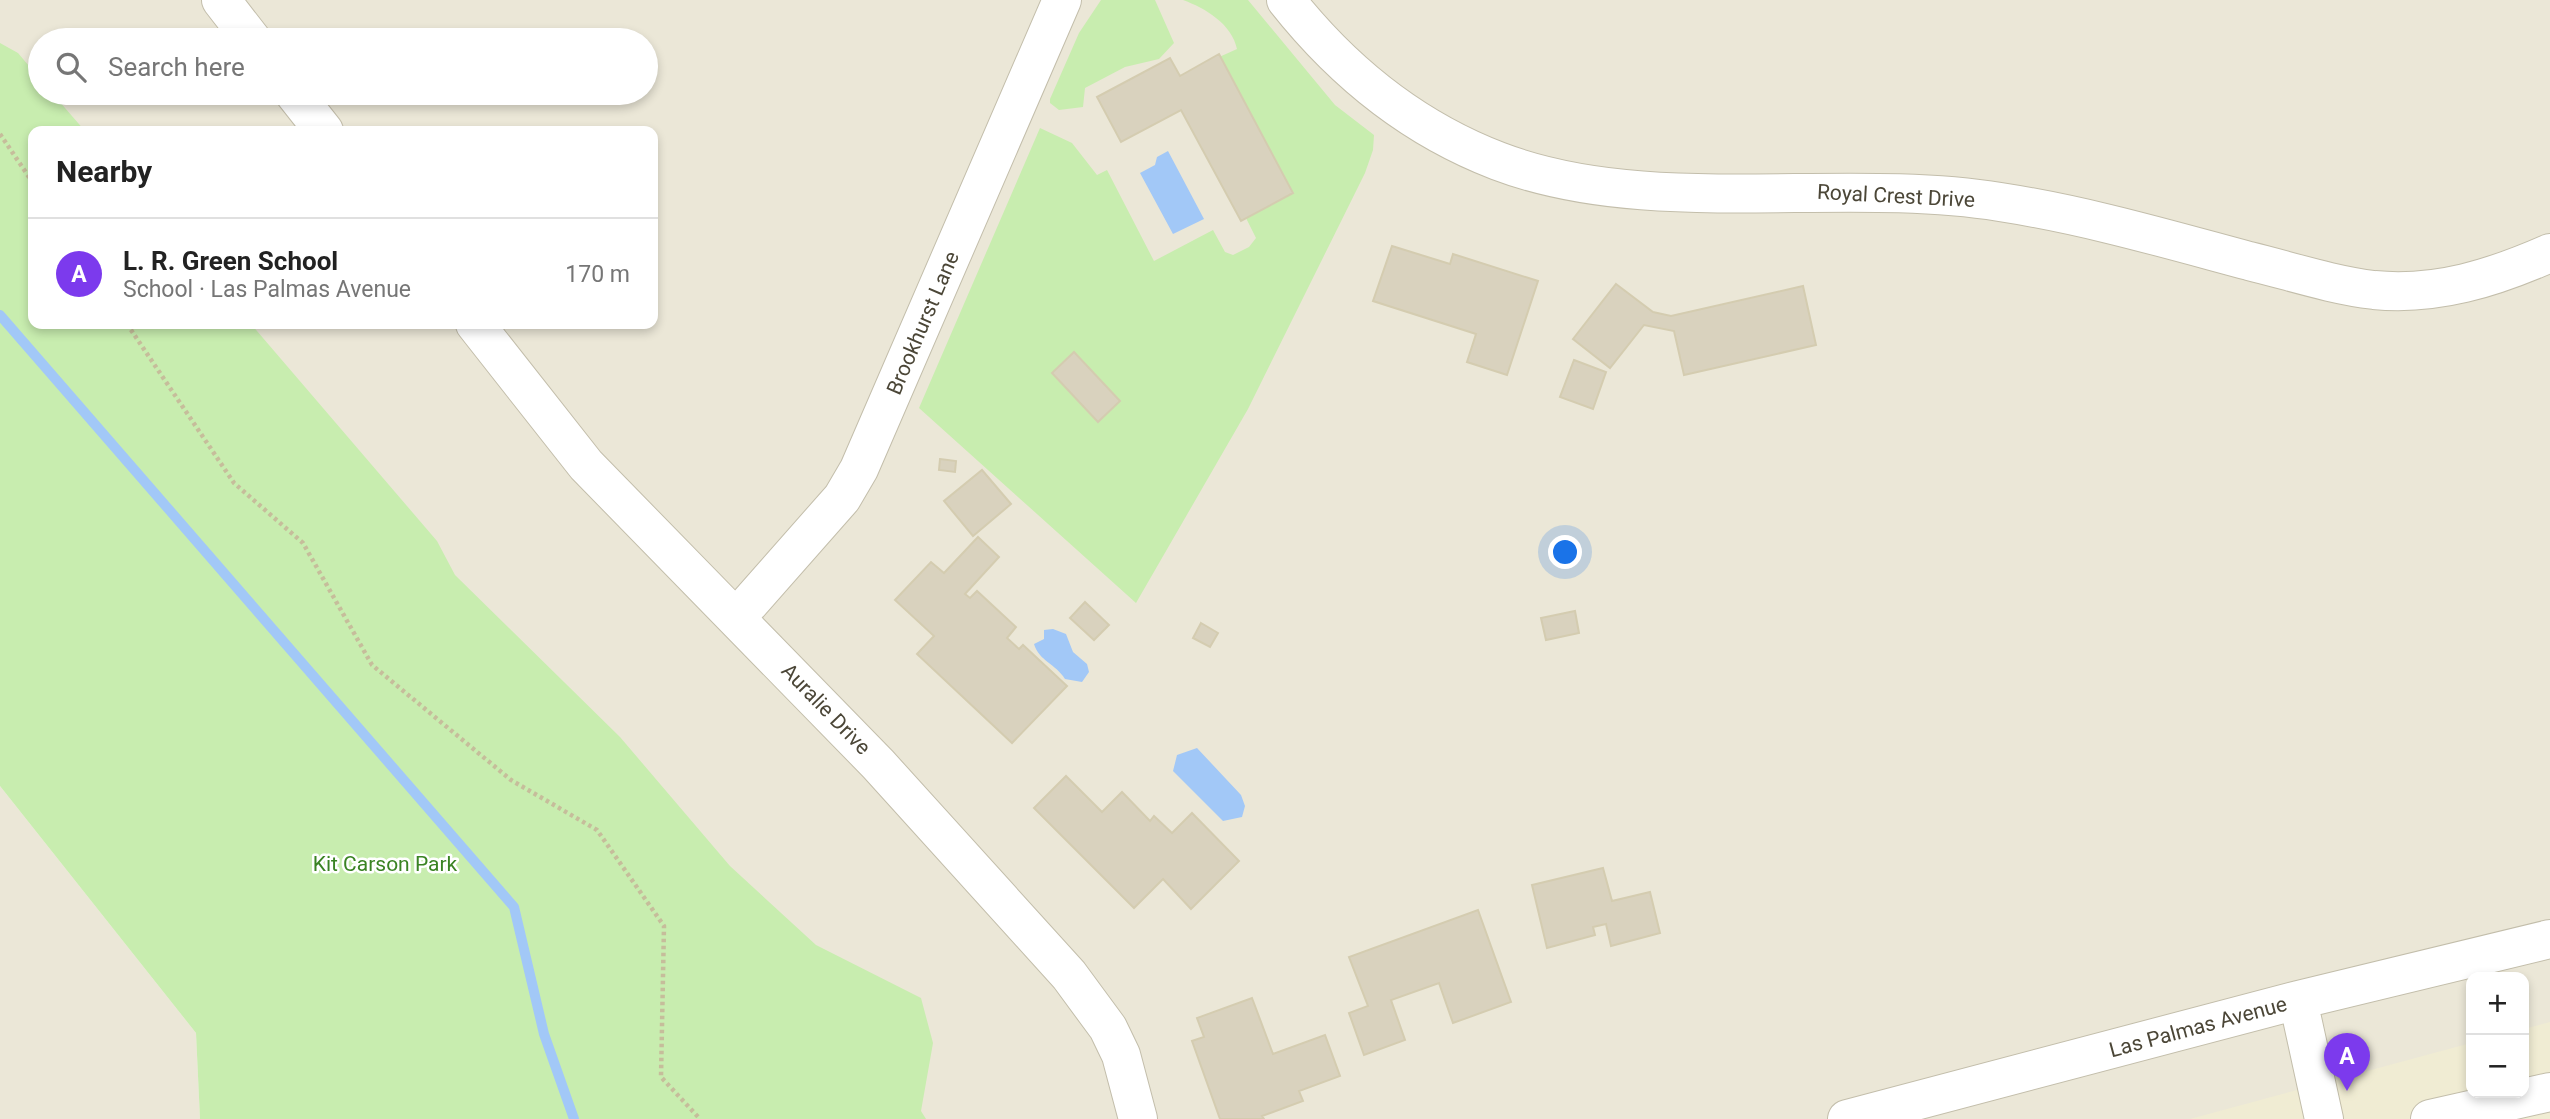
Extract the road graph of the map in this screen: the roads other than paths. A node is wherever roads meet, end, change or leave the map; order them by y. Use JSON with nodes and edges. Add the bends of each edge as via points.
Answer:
{"nodes":[{"id":1,"x":221,"y":0,"type":"edge"},
{"id":2,"x":1062,"y":0,"type":"edge"},
{"id":3,"x":1286,"y":0,"type":"edge"},
{"id":4,"x":243,"y":28,"type":"edge"},
{"id":5,"x":303,"y":105,"type":"edge"},
{"id":6,"x":320,"y":126,"type":"edge"},
{"id":7,"x":2550,"y":253,"type":"edge"},
{"id":8,"x":479,"y":329,"type":"edge"},
{"id":9,"x":737,"y":617,"type":"junction"},
{"id":10,"x":2550,"y":939,"type":"edge"},
{"id":11,"x":2298,"y":1000,"type":"junction"},
{"id":12,"x":2550,"y":1092,"type":"edge"},
{"id":13,"x":1138,"y":1119,"type":"edge"},
{"id":14,"x":1847,"y":1119,"type":"edge"},
{"id":15,"x":2325,"y":1119,"type":"edge"},
{"id":16,"x":2430,"y":1119,"type":"edge"}],
"edges":[{"from":1,"to":4,"type":"street"},
{"from":2,"to":9,"type":"street","name":"Brookhurst Lane","via":[[859,468],[842,498]]},
{"from":3,"to":7,"type":"street","name":"Royal Crest Drive","via":[[1352,72],[1423,126],[1500,162],[1582,183],[1648,190],[1902,194],[1999,201],[2374,290],[2449,288]]},
{"from":5,"to":6,"type":"street"},
{"from":8,"to":9,"type":"street","name":"Auralie Drive","via":[[586,465]]},
{"from":9,"to":13,"type":"street","name":"Auralie Drive","via":[[878,764],[1090,1001],[1121,1055]]},
{"from":10,"to":11,"type":"street","name":"Las Palmas Avenue"},
{"from":11,"to":14,"type":"street","name":"Las Palmas Avenue"},
{"from":11,"to":15,"type":"street"},
{"from":12,"to":16,"type":"street"}]}
